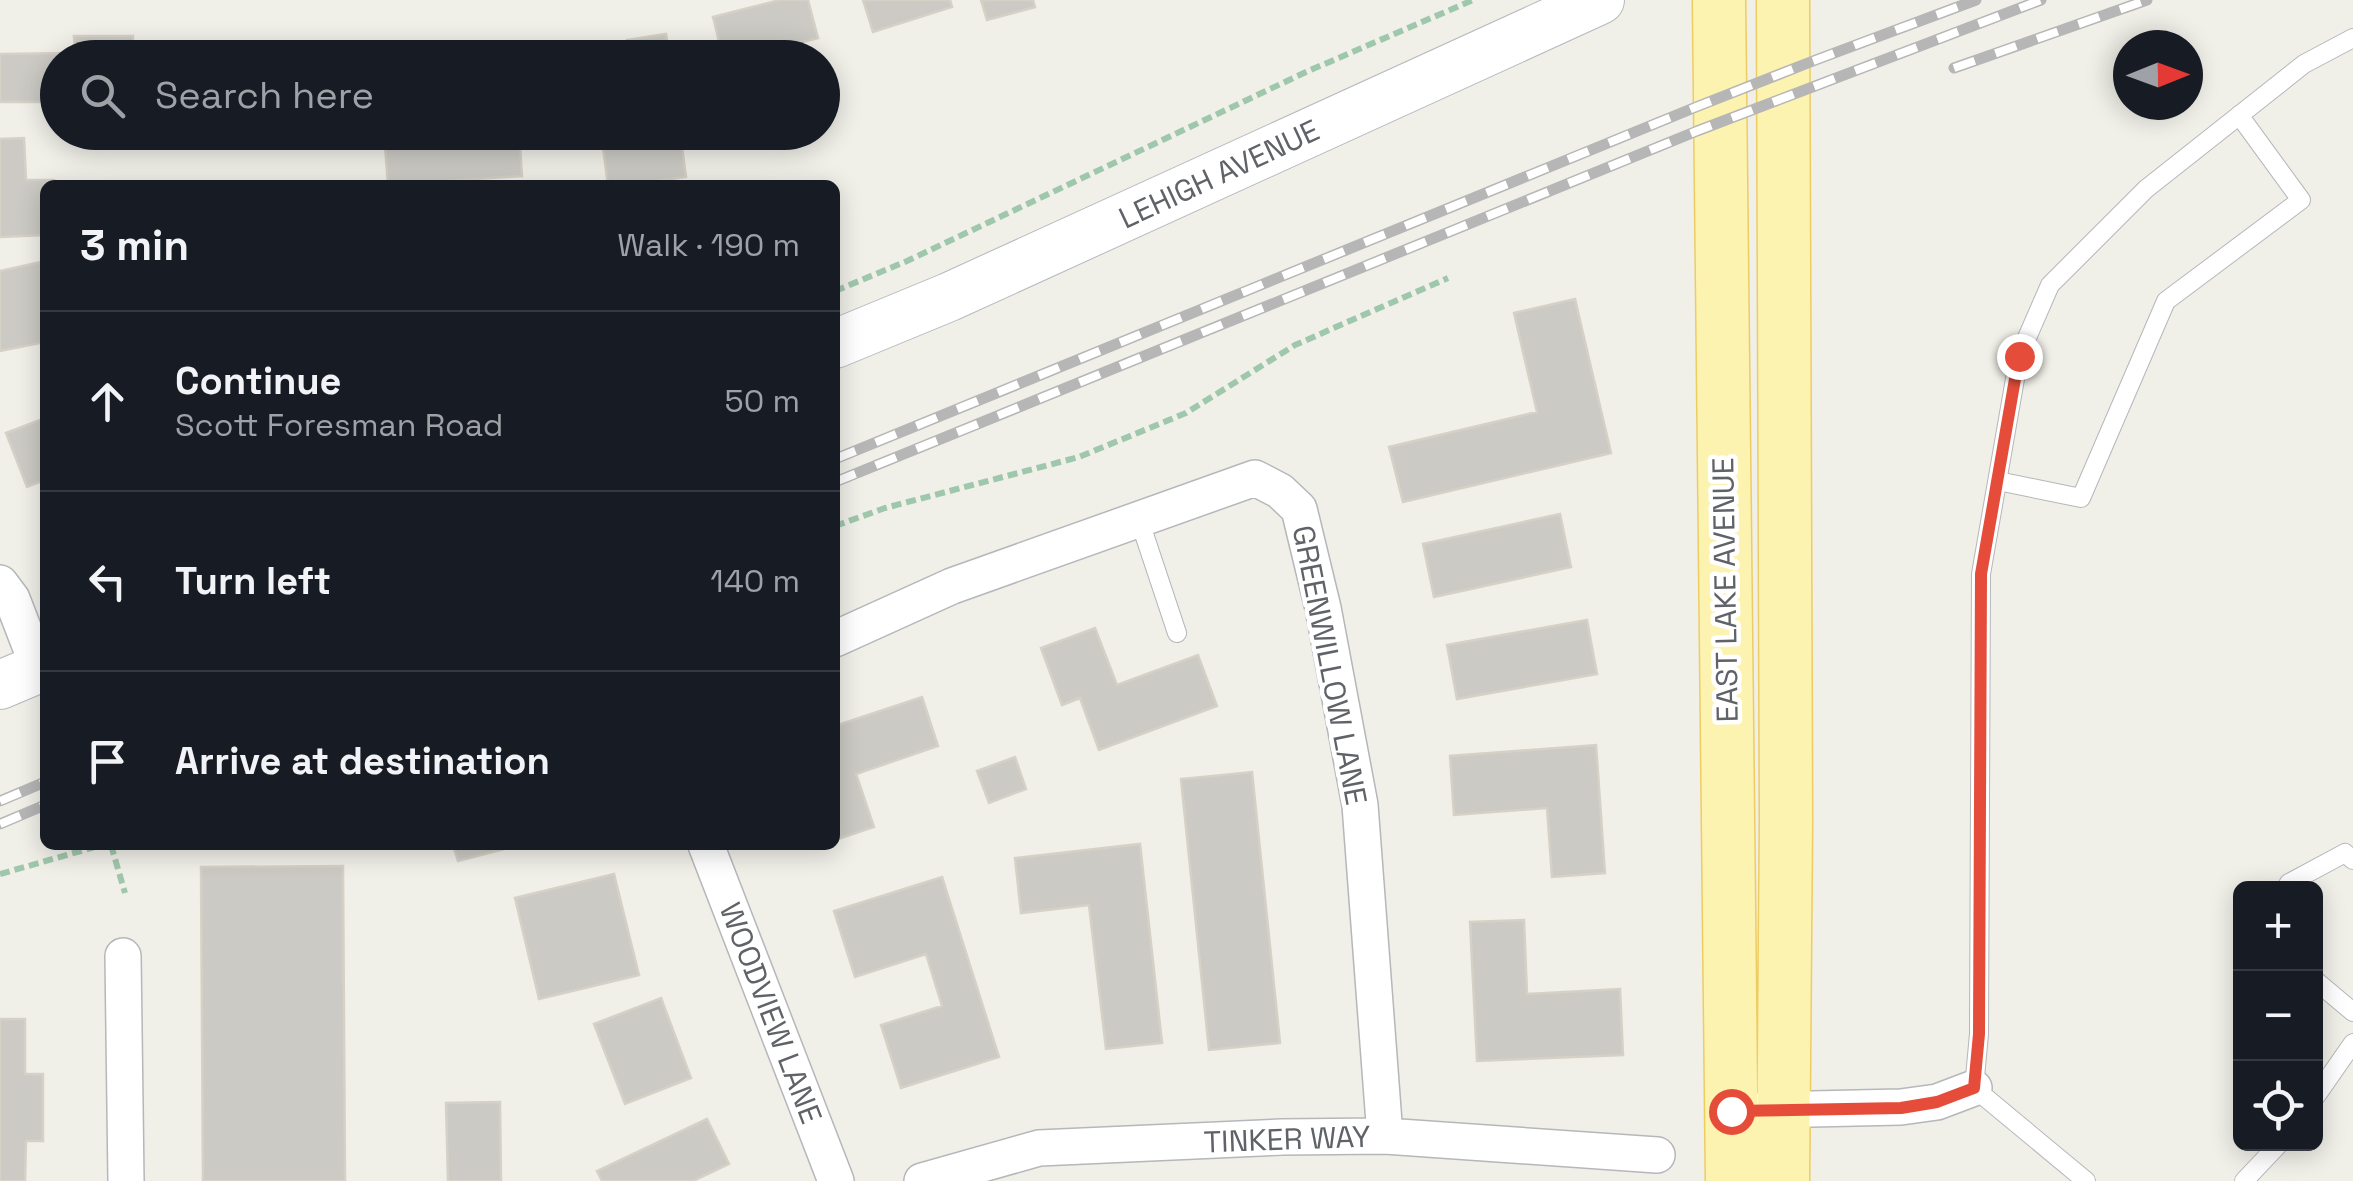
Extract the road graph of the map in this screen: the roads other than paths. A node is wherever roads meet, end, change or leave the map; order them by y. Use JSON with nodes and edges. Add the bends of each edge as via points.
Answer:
{"nodes":[{"id":1,"x":1600,"y":0,"type":"edge"},
{"id":2,"x":1719,"y":0,"type":"edge"},
{"id":3,"x":1783,"y":0,"type":"edge"},
{"id":4,"x":2353,"y":38,"type":"edge"},
{"id":5,"x":2239,"y":115,"type":"junction"},
{"id":6,"x":840,"y":342,"type":"edge"},
{"id":7,"x":1998,"y":480,"type":"junction"},
{"id":8,"x":1139,"y":519,"type":"junction"},
{"id":9,"x":0,"y":583,"type":"edge"},
{"id":10,"x":1177,"y":633,"type":"dead end"},
{"id":11,"x":840,"y":637,"type":"edge"},
{"id":12,"x":28,"y":673,"type":"edge"},
{"id":13,"x":708,"y":850,"type":"edge"},
{"id":14,"x":2353,"y":860,"type":"edge"},
{"id":15,"x":2293,"y":881,"type":"edge"},
{"id":16,"x":123,"y":956,"type":"dead end"},
{"id":17,"x":2323,"y":987,"type":"edge"},
{"id":18,"x":2353,"y":1012,"type":"edge"},
{"id":19,"x":2353,"y":1043,"type":"edge"},
{"id":20,"x":2323,"y":1086,"type":"edge"},
{"id":21,"x":1974,"y":1088,"type":"junction"},
{"id":22,"x":1784,"y":1110,"type":"junction"},
{"id":23,"x":1731,"y":1111,"type":"junction"},
{"id":24,"x":1385,"y":1136,"type":"junction"},
{"id":25,"x":2272,"y":1151,"type":"edge"},
{"id":26,"x":1656,"y":1155,"type":"dead end"},
{"id":27,"x":126,"y":1181,"type":"edge"},
{"id":28,"x":836,"y":1181,"type":"edge"},
{"id":29,"x":922,"y":1181,"type":"edge"},
{"id":30,"x":1732,"y":1181,"type":"edge"},
{"id":31,"x":1784,"y":1181,"type":"edge"},
{"id":32,"x":2086,"y":1181,"type":"edge"},
{"id":33,"x":2244,"y":1181,"type":"edge"}],
"edges":[{"from":1,"to":6,"type":"street","name":"LEHIGH AVENUE"},
{"from":2,"to":23,"type":"main road","name":"EAST LAKE AVENUE"},
{"from":3,"to":22,"type":"main road","name":"EAST LAKE AVENUE"},
{"from":4,"to":5,"type":"lane","via":[[2304,64]]},
{"from":5,"to":7,"type":"lane","via":[[2146,190],[2050,286],[2019,356]]},
{"from":5,"to":7,"type":"lane","via":[[2301,200],[2166,301],[2082,498]]},
{"from":7,"to":21,"type":"lane","via":[[1981,574]]},
{"from":8,"to":10,"type":"lane"},
{"from":8,"to":11,"type":"street","name":"GREENWILLOW LANE","via":[[952,586]]},
{"from":8,"to":24,"type":"street","name":"GREENWILLOW LANE","via":[[1255,478],[1299,509],[1360,805]]},
{"from":9,"to":12,"type":"street","via":[[12,599]]},
{"from":13,"to":28,"type":"street","name":"WOODVIEW LANE"},
{"from":14,"to":15,"type":"lane","via":[[2345,853]]},
{"from":16,"to":27,"type":"street"},
{"from":17,"to":18,"type":"lane"},
{"from":19,"to":20,"type":"lane"},
{"from":21,"to":22,"type":"street","via":[[1901,1108]]},
{"from":21,"to":32,"type":"lane"},
{"from":22,"to":23,"type":"street"},
{"from":22,"to":31,"type":"main road","name":"EAST LAKE AVENUE"},
{"from":23,"to":30,"type":"main road","name":"EAST LAKE AVENUE"},
{"from":24,"to":26,"type":"street","name":"TINKER WAY"},
{"from":24,"to":29,"type":"street","name":"TINKER WAY","via":[[1039,1148]]},
{"from":25,"to":33,"type":"lane"}]}
